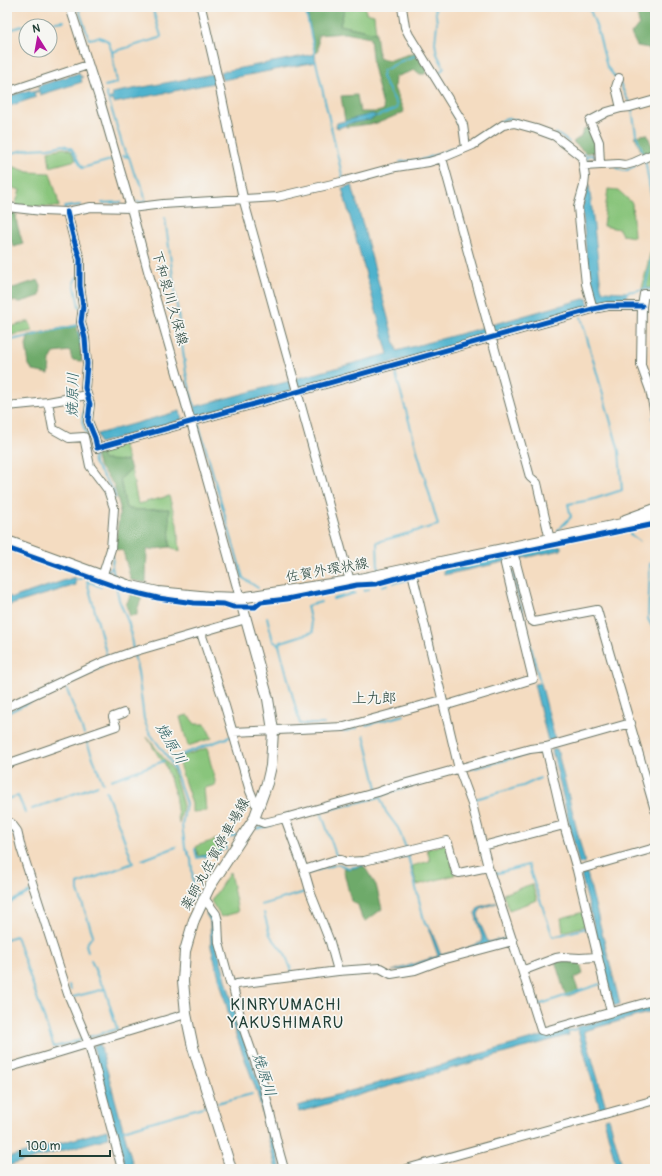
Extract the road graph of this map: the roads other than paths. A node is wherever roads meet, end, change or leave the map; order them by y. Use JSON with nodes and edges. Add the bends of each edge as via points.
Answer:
{"nodes":[{"id":1,"x":70,"y":7,"type":"edge"},
{"id":2,"x":201,"y":7,"type":"edge"},
{"id":3,"x":402,"y":7,"type":"edge"},
{"id":4,"x":88,"y":65,"type":"junction"},
{"id":5,"x":618,"y":80,"type":"dead end"},
{"id":6,"x":7,"y":92,"type":"edge"},
{"id":7,"x":655,"y":100,"type":"edge"},
{"id":8,"x":629,"y":107,"type":"junction"},
{"id":9,"x":466,"y":144,"type":"junction"},
{"id":10,"x":655,"y":153,"type":"edge"},
{"id":11,"x":442,"y":158,"type":"junction"},
{"id":12,"x":600,"y":161,"type":"junction"},
{"id":13,"x":587,"y":166,"type":"junction"},
{"id":14,"x":243,"y":198,"type":"junction"},
{"id":15,"x":7,"y":207,"type":"edge"},
{"id":16,"x":131,"y":208,"type":"junction"},
{"id":17,"x":65,"y":212,"type":"junction"},
{"id":18,"x":655,"y":294,"type":"edge"},
{"id":19,"x":592,"y":304,"type":"junction"},
{"id":20,"x":642,"y":306,"type":"junction"},
{"id":21,"x":490,"y":332,"type":"junction"},
{"id":22,"x":295,"y":387,"type":"junction"},
{"id":23,"x":83,"y":396,"type":"junction"},
{"id":24,"x":48,"y":402,"type":"junction"},
{"id":25,"x":7,"y":406,"type":"edge"},
{"id":26,"x":655,"y":414,"type":"edge"},
{"id":27,"x":191,"y":422,"type":"junction"},
{"id":28,"x":655,"y":508,"type":"edge"},
{"id":29,"x":655,"y":517,"type":"edge"},
{"id":30,"x":621,"y":525,"type":"junction"},
{"id":31,"x":550,"y":540,"type":"junction"},
{"id":32,"x":7,"y":541,"type":"edge"},
{"id":33,"x":513,"y":558,"type":"junction"},
{"id":34,"x":412,"y":575,"type":"junction"},
{"id":35,"x":102,"y":577,"type":"junction"},
{"id":36,"x":350,"y":582,"type":"junction"},
{"id":37,"x":240,"y":598,"type":"junction"},
{"id":38,"x":246,"y":619,"type":"junction"},
{"id":39,"x":200,"y":633,"type":"junction"},
{"id":40,"x":443,"y":703,"type":"junction"},
{"id":41,"x":7,"y":707,"type":"edge"},
{"id":42,"x":124,"y":713,"type":"dead end"},
{"id":43,"x":631,"y":723,"type":"junction"},
{"id":44,"x":273,"y":730,"type":"junction"},
{"id":45,"x":235,"y":735,"type":"junction"},
{"id":46,"x":550,"y":745,"type":"junction"},
{"id":47,"x":7,"y":764,"type":"edge"},
{"id":48,"x":460,"y":772,"type":"junction"},
{"id":49,"x":260,"y":804,"type":"junction"},
{"id":50,"x":655,"y":810,"type":"edge"},
{"id":51,"x":254,"y":819,"type":"junction"},
{"id":52,"x":286,"y":821,"type":"junction"},
{"id":53,"x":7,"y":822,"type":"edge"},
{"id":54,"x":564,"y":825,"type":"junction"},
{"id":55,"x":485,"y":845,"type":"junction"},
{"id":56,"x":655,"y":848,"type":"edge"},
{"id":57,"x":488,"y":867,"type":"junction"},
{"id":58,"x":581,"y":869,"type":"junction"},
{"id":59,"x":304,"y":870,"type":"junction"},
{"id":60,"x":204,"y":898,"type":"junction"},
{"id":61,"x":512,"y":938,"type":"junction"},
{"id":62,"x":597,"y":957,"type":"junction"},
{"id":63,"x":525,"y":969,"type":"junction"},
{"id":64,"x":338,"y":971,"type":"junction"},
{"id":65,"x":233,"y":987,"type":"junction"},
{"id":66,"x":655,"y":1000,"type":"edge"},
{"id":67,"x":615,"y":1011,"type":"junction"},
{"id":68,"x":186,"y":1014,"type":"junction"},
{"id":69,"x":89,"y":1044,"type":"junction"},
{"id":70,"x":7,"y":1068,"type":"edge"},
{"id":71,"x":655,"y":1100,"type":"edge"},
{"id":72,"x":122,"y":1169,"type":"edge"},
{"id":73,"x":231,"y":1169,"type":"edge"},
{"id":74,"x":284,"y":1169,"type":"edge"},
{"id":75,"x":406,"y":1169,"type":"edge"}],
"edges":[{"from":1,"to":4,"type":"street","name":"下和泉川久保線"},
{"from":2,"to":14,"type":"street"},
{"from":3,"to":9,"type":"street","via":[[405,27],[460,118]]},
{"from":4,"to":6,"type":"street"},
{"from":4,"to":16,"type":"street","name":"下和泉川久保線"},
{"from":5,"to":8,"type":"street","via":[[616,87]]},
{"from":7,"to":8,"type":"street"},
{"from":8,"to":12,"type":"street","via":[[607,112],[590,120],[599,142]]},
{"from":9,"to":11,"type":"street"},
{"from":9,"to":13,"type":"street","via":[[473,144],[503,125],[514,123],[555,136],[582,158]]},
{"from":10,"to":12,"type":"street","via":[[625,165]]},
{"from":11,"to":14,"type":"street","via":[[277,197]]},
{"from":11,"to":21,"type":"street"},
{"from":12,"to":13,"type":"street"},
{"from":13,"to":19,"type":"street","via":[[578,207],[586,284]]},
{"from":14,"to":16,"type":"street"},
{"from":14,"to":22,"type":"street"},
{"from":15,"to":17,"type":"street"},
{"from":16,"to":17,"type":"street","via":[[91,207]]},
{"from":16,"to":27,"type":"street","name":"下和泉川久保線"},
{"from":17,"to":23,"type":"street","via":[[80,259],[83,306],[81,322],[87,364]]},
{"from":18,"to":20,"type":"street","via":[[644,294]]},
{"from":19,"to":20,"type":"street"},
{"from":19,"to":21,"type":"street"},
{"from":20,"to":26,"type":"street","via":[[641,366]]},
{"from":21,"to":22,"type":"street"},
{"from":21,"to":31,"type":"street","via":[[530,477],[537,484]]},
{"from":22,"to":27,"type":"street"},
{"from":22,"to":36,"type":"street"},
{"from":23,"to":24,"type":"street"},
{"from":23,"to":27,"type":"street","via":[[90,404],[88,421],[97,448]]},
{"from":24,"to":25,"type":"street"},
{"from":24,"to":35,"type":"street","via":[[53,429],[69,438],[84,437],[90,466],[108,490],[114,508],[111,549]]},
{"from":27,"to":37,"type":"street","name":"下和泉川久保線"},
{"from":28,"to":30,"type":"street","via":[[623,520]]},
{"from":29,"to":30,"type":"main road","name":"佐賀外環状線"},
{"from":30,"to":31,"type":"main road","name":"佐賀外環状線"},
{"from":31,"to":33,"type":"main road","name":"佐賀外環状線"},
{"from":32,"to":35,"type":"main road","name":"佐賀外環状線"},
{"from":33,"to":34,"type":"main road","name":"佐賀外環状線"},
{"from":33,"to":40,"type":"street","via":[[505,564],[533,677]]},
{"from":33,"to":43,"type":"street","via":[[531,620],[534,622],[597,610]]},
{"from":34,"to":36,"type":"main road","name":"佐賀外環状線"},
{"from":34,"to":40,"type":"street"},
{"from":35,"to":37,"type":"main road","name":"佐賀外環状線","via":[[158,592]]},
{"from":36,"to":37,"type":"main road","name":"佐賀外環状線"},
{"from":37,"to":38,"type":"main road","name":"薬師丸佐賀停車場線"},
{"from":38,"to":39,"type":"street"},
{"from":38,"to":44,"type":"main road","name":"薬師丸佐賀停車場線","via":[[268,699]]},
{"from":39,"to":41,"type":"street","via":[[101,663]]},
{"from":39,"to":45,"type":"street"},
{"from":40,"to":44,"type":"street","via":[[344,727]]},
{"from":40,"to":48,"type":"street"},
{"from":42,"to":47,"type":"street","via":[[113,717],[116,726]]},
{"from":43,"to":46,"type":"street"},
{"from":43,"to":50,"type":"street"},
{"from":44,"to":45,"type":"street"},
{"from":44,"to":49,"type":"main road","name":"薬師丸佐賀停車場線","via":[[271,766]]},
{"from":45,"to":49,"type":"street","via":[[250,791],[255,803]]},
{"from":46,"to":48,"type":"street"},
{"from":46,"to":54,"type":"street"},
{"from":48,"to":52,"type":"street","via":[[389,788]]},
{"from":48,"to":55,"type":"street"},
{"from":49,"to":51,"type":"main road","name":"薬師丸佐賀停車場線"},
{"from":51,"to":52,"type":"street","via":[[264,823]]},
{"from":51,"to":60,"type":"main road","name":"薬師丸佐賀停車場線"},
{"from":52,"to":59,"type":"street"},
{"from":53,"to":69,"type":"street","via":[[17,831],[58,966]]},
{"from":54,"to":55,"type":"street"},
{"from":54,"to":58,"type":"street"},
{"from":55,"to":57,"type":"street"},
{"from":56,"to":58,"type":"street"},
{"from":57,"to":59,"type":"street","via":[[456,872],[446,841],[364,861],[338,860]]},
{"from":57,"to":61,"type":"street"},
{"from":58,"to":62,"type":"street"},
{"from":59,"to":64,"type":"street"},
{"from":60,"to":65,"type":"street","via":[[216,914],[219,943]]},
{"from":60,"to":68,"type":"main road","name":"薬師丸佐賀停車場線","via":[[185,951],[183,980]]},
{"from":61,"to":63,"type":"street"},
{"from":61,"to":64,"type":"street","via":[[415,970],[391,974],[380,968]]},
{"from":62,"to":63,"type":"street","via":[[556,958]]},
{"from":62,"to":67,"type":"street"},
{"from":63,"to":67,"type":"street","via":[[541,1030]]},
{"from":64,"to":65,"type":"street","via":[[237,984]]},
{"from":65,"to":74,"type":"street","via":[[242,1024],[263,1084]]},
{"from":66,"to":67,"type":"street"},
{"from":68,"to":69,"type":"street"},
{"from":68,"to":73,"type":"main road","name":"薬師丸佐賀停車場線","via":[[193,1047]]},
{"from":69,"to":70,"type":"street"},
{"from":69,"to":72,"type":"street"},
{"from":71,"to":75,"type":"street"}]}
